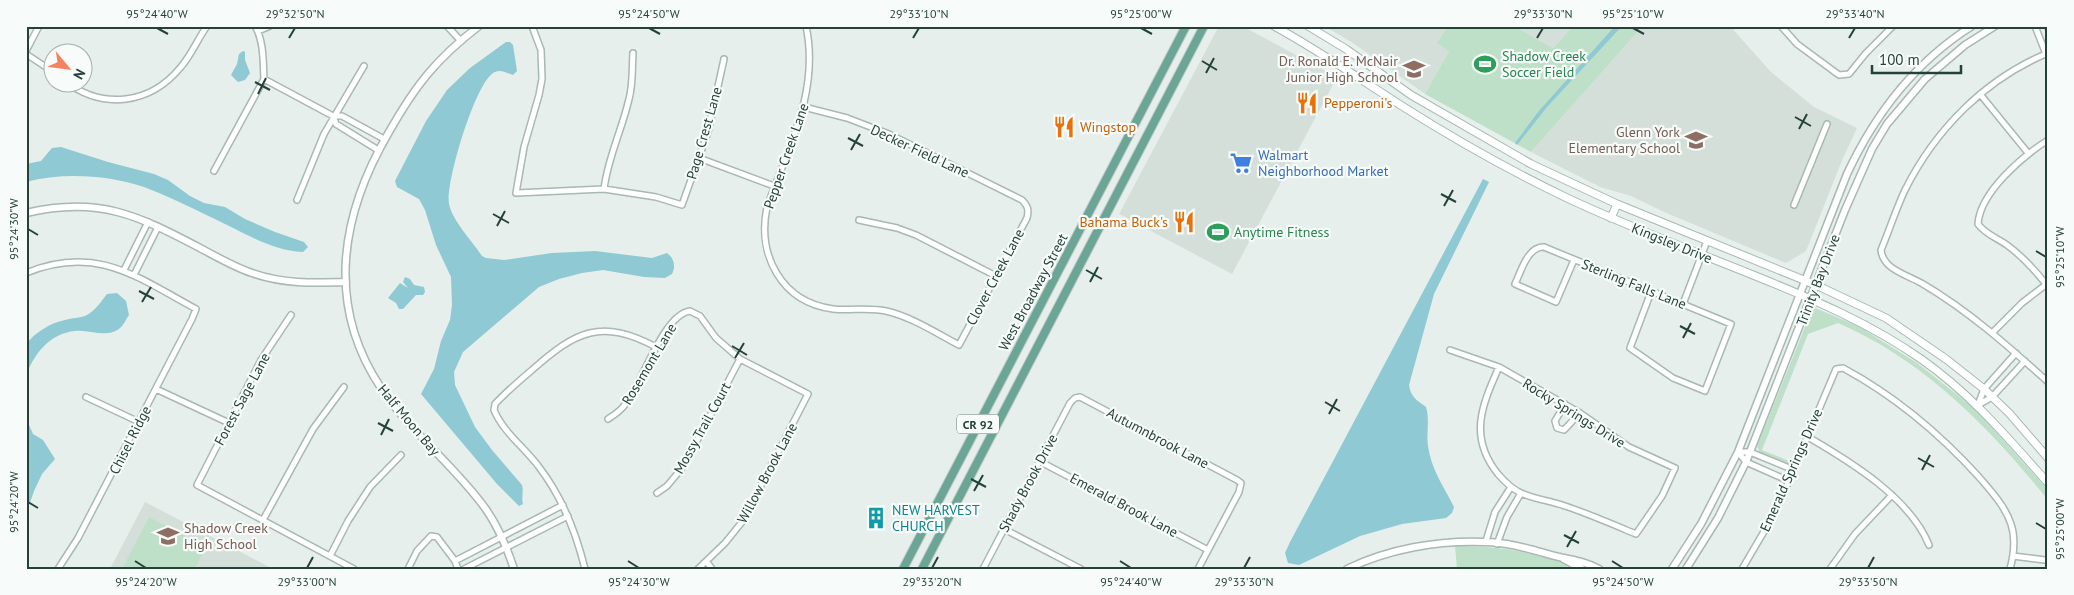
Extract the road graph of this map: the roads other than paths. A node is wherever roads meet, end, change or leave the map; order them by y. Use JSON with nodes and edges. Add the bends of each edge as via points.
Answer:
{"nodes":[{"id":1,"x":39,"y":26,"type":"edge"},
{"id":2,"x":207,"y":26,"type":"edge"},
{"id":3,"x":270,"y":26,"type":"edge"},
{"id":4,"x":447,"y":26,"type":"edge"},
{"id":5,"x":478,"y":26,"type":"edge"},
{"id":6,"x":532,"y":26,"type":"edge"},
{"id":7,"x":806,"y":26,"type":"edge"},
{"id":8,"x":1186,"y":26,"type":"edge"},
{"id":9,"x":1204,"y":26,"type":"edge"},
{"id":10,"x":1274,"y":26,"type":"edge"},
{"id":11,"x":1308,"y":26,"type":"edge"},
{"id":12,"x":1781,"y":26,"type":"edge"},
{"id":13,"x":1893,"y":26,"type":"edge"},
{"id":14,"x":1972,"y":26,"type":"edge"},
{"id":15,"x":1995,"y":26,"type":"edge"},
{"id":16,"x":2035,"y":26,"type":"edge"},
{"id":17,"x":256,"y":28,"type":"edge"},
{"id":18,"x":460,"y":40,"type":"junction"},
{"id":19,"x":633,"y":52,"type":"dead end"},
{"id":20,"x":26,"y":53,"type":"edge"},
{"id":21,"x":2047,"y":53,"type":"edge"},
{"id":22,"x":724,"y":59,"type":"dead end"},
{"id":23,"x":42,"y":64,"type":"edge"},
{"id":24,"x":364,"y":66,"type":"dead end"},
{"id":25,"x":264,"y":79,"type":"junction"},
{"id":26,"x":81,"y":92,"type":"edge"},
{"id":27,"x":1980,"y":94,"type":"junction"},
{"id":28,"x":1411,"y":95,"type":"junction"},
{"id":29,"x":804,"y":107,"type":"junction"},
{"id":30,"x":1404,"y":107,"type":"junction"},
{"id":31,"x":333,"y":116,"type":"junction"},
{"id":32,"x":1827,"y":124,"type":"dead end"},
{"id":33,"x":384,"y":139,"type":"junction"},
{"id":34,"x":2048,"y":140,"type":"edge"},
{"id":35,"x":378,"y":150,"type":"junction"},
{"id":36,"x":2028,"y":153,"type":"junction"},
{"id":37,"x":699,"y":158,"type":"junction"},
{"id":38,"x":1531,"y":164,"type":"junction"},
{"id":39,"x":214,"y":171,"type":"dead end"},
{"id":40,"x":1524,"y":177,"type":"junction"},
{"id":41,"x":774,"y":186,"type":"junction"},
{"id":42,"x":604,"y":189,"type":"junction"},
{"id":43,"x":297,"y":200,"type":"dead end"},
{"id":44,"x":1617,"y":204,"type":"junction"},
{"id":45,"x":1794,"y":205,"type":"dead end"},
{"id":46,"x":1028,"y":209,"type":"joint"},
{"id":47,"x":26,"y":213,"type":"edge"},
{"id":48,"x":1611,"y":218,"type":"junction"},
{"id":49,"x":859,"y":220,"type":"dead end"},
{"id":50,"x":148,"y":222,"type":"junction"},
{"id":51,"x":158,"y":227,"type":"junction"},
{"id":52,"x":1707,"y":241,"type":"junction"},
{"id":53,"x":1702,"y":255,"type":"junction"},
{"id":54,"x":1574,"y":260,"type":"junction"},
{"id":55,"x":124,"y":270,"type":"junction"},
{"id":56,"x":26,"y":273,"type":"edge"},
{"id":57,"x":134,"y":275,"type":"junction"},
{"id":58,"x":996,"y":276,"type":"junction"},
{"id":59,"x":1806,"y":281,"type":"junction"},
{"id":60,"x":346,"y":282,"type":"junction"},
{"id":61,"x":2047,"y":284,"type":"edge"},
{"id":62,"x":1816,"y":285,"type":"junction"},
{"id":63,"x":1651,"y":292,"type":"junction"},
{"id":64,"x":1800,"y":294,"type":"junction"},
{"id":65,"x":1811,"y":299,"type":"junction"},
{"id":66,"x":1683,"y":304,"type":"junction"},
{"id":67,"x":290,"y":315,"type":"dead end"},
{"id":68,"x":1993,"y":332,"type":"junction"},
{"id":69,"x":959,"y":345,"type":"joint"},
{"id":70,"x":656,"y":347,"type":"junction"},
{"id":71,"x":1450,"y":350,"type":"dead end"},
{"id":72,"x":2016,"y":353,"type":"junction"},
{"id":73,"x":740,"y":359,"type":"junction"},
{"id":74,"x":2025,"y":361,"type":"junction"},
{"id":75,"x":1499,"y":367,"type":"junction"},
{"id":76,"x":2048,"y":382,"type":"edge"},
{"id":77,"x":344,"y":387,"type":"dead end"},
{"id":78,"x":156,"y":388,"type":"junction"},
{"id":79,"x":1984,"y":389,"type":"junction"},
{"id":80,"x":86,"y":397,"type":"dead end"},
{"id":81,"x":1992,"y":397,"type":"junction"},
{"id":82,"x":1075,"y":398,"type":"joint"},
{"id":83,"x":1565,"y":404,"type":"junction"},
{"id":84,"x":1978,"y":405,"type":"junction"},
{"id":85,"x":1580,"y":413,"type":"junction"},
{"id":86,"x":608,"y":419,"type":"dead end"},
{"id":87,"x":139,"y":422,"type":"junction"},
{"id":88,"x":229,"y":423,"type":"junction"},
{"id":89,"x":1808,"y":437,"type":"junction"},
{"id":90,"x":1738,"y":452,"type":"junction"},
{"id":91,"x":1750,"y":452,"type":"junction"},
{"id":92,"x":402,"y":455,"type":"dead end"},
{"id":93,"x":2048,"y":458,"type":"edge"},
{"id":94,"x":1039,"y":461,"type":"junction"},
{"id":95,"x":1746,"y":462,"type":"junction"},
{"id":96,"x":1794,"y":470,"type":"junction"},
{"id":97,"x":1789,"y":481,"type":"junction"},
{"id":98,"x":2048,"y":483,"type":"edge"},
{"id":99,"x":1511,"y":487,"type":"junction"},
{"id":100,"x":657,"y":492,"type":"dead end"},
{"id":101,"x":1521,"y":493,"type":"junction"},
{"id":102,"x":1892,"y":495,"type":"junction"},
{"id":103,"x":563,"y":505,"type":"junction"},
{"id":104,"x":568,"y":516,"type":"junction"},
{"id":105,"x":263,"y":520,"type":"junction"},
{"id":106,"x":1004,"y":529,"type":"junction"},
{"id":107,"x":501,"y":537,"type":"junction"},
{"id":108,"x":1486,"y":542,"type":"junction"},
{"id":109,"x":1497,"y":544,"type":"junction"},
{"id":110,"x":1929,"y":545,"type":"dead end"},
{"id":111,"x":506,"y":547,"type":"junction"},
{"id":112,"x":1208,"y":550,"type":"junction"},
{"id":113,"x":330,"y":556,"type":"junction"},
{"id":114,"x":2013,"y":556,"type":"junction"},
{"id":115,"x":1561,"y":557,"type":"junction"},
{"id":116,"x":2045,"y":560,"type":"dead end"},
{"id":117,"x":455,"y":561,"type":"junction"},
{"id":118,"x":707,"y":562,"type":"junction"},
{"id":119,"x":58,"y":569,"type":"edge"},
{"id":120,"x":354,"y":569,"type":"edge"},
{"id":121,"x":408,"y":569,"type":"edge"},
{"id":122,"x":458,"y":569,"type":"edge"},
{"id":123,"x":464,"y":569,"type":"edge"},
{"id":124,"x":514,"y":569,"type":"edge"},
{"id":125,"x":585,"y":569,"type":"edge"},
{"id":126,"x":698,"y":569,"type":"edge"},
{"id":127,"x":712,"y":569,"type":"edge"},
{"id":128,"x":903,"y":569,"type":"edge"},
{"id":129,"x":922,"y":569,"type":"edge"},
{"id":130,"x":983,"y":569,"type":"edge"},
{"id":131,"x":1081,"y":569,"type":"edge"},
{"id":132,"x":1198,"y":569,"type":"edge"},
{"id":133,"x":1347,"y":569,"type":"edge"},
{"id":134,"x":1582,"y":569,"type":"edge"},
{"id":135,"x":1600,"y":569,"type":"edge"},
{"id":136,"x":1672,"y":569,"type":"edge"},
{"id":137,"x":1686,"y":569,"type":"edge"},
{"id":138,"x":1742,"y":569,"type":"edge"},
{"id":139,"x":1830,"y":569,"type":"edge"},
{"id":140,"x":2010,"y":569,"type":"edge"}],
"edges":[{"from":1,"to":20,"type":"street"},
{"from":2,"to":26,"type":"street","via":[[181,67],[154,91],[127,99],[103,98]]},
{"from":3,"to":17,"type":"street"},
{"from":4,"to":18,"type":"street"},
{"from":5,"to":18,"type":"street","name":"Half Moon Bay"},
{"from":6,"to":42,"type":"street","via":[[541,50],[542,79],[516,193]]},
{"from":7,"to":29,"type":"street","name":"Pepper Creek Lane","via":[[809,76]]},
{"from":8,"to":128,"type":"main road","name":"West Broadway Street","number":"CR 92"},
{"from":9,"to":129,"type":"main road","name":"West Broadway Street","number":"CR 92"},
{"from":10,"to":30,"type":"main road","name":"Kingsley Drive"},
{"from":11,"to":28,"type":"main road","name":"Kingsley Drive"},
{"from":12,"to":13,"type":"street","via":[[1797,44],[1839,75],[1849,74]]},
{"from":14,"to":59,"type":"street","name":"Trinity Bay Drive","via":[[1949,42],[1896,92],[1861,143]]},
{"from":15,"to":62,"type":"street","name":"Trinity Bay Drive","via":[[1965,45],[1925,79],[1887,124],[1862,169]]},
{"from":16,"to":21,"type":"street"},
{"from":17,"to":25,"type":"street"},
{"from":18,"to":33,"type":"street","name":"Half Moon Bay","via":[[421,81]]},
{"from":19,"to":42,"type":"street","via":[[630,96],[612,149]]},
{"from":20,"to":23,"type":"street"},
{"from":21,"to":27,"type":"street","via":[[2013,70]]},
{"from":22,"to":37,"type":"street","name":"Page Crest Lane"},
{"from":24,"to":31,"type":"street"},
{"from":25,"to":31,"type":"street"},
{"from":25,"to":39,"type":"street"},
{"from":27,"to":36,"type":"street"},
{"from":27,"to":68,"type":"street","via":[[1945,128],[1922,161],[1905,191],[1881,250],[1886,264],[1923,284]]},
{"from":28,"to":30,"type":"main road"},
{"from":28,"to":38,"type":"main road","name":"Kingsley Drive"},
{"from":29,"to":41,"type":"street","name":"Pepper Creek Lane"},
{"from":29,"to":46,"type":"street","name":"Decker Field Lane","via":[[847,118],[912,144],[1022,200]]},
{"from":30,"to":40,"type":"main road","name":"Kingsley Drive"},
{"from":31,"to":33,"type":"street","via":[[342,116]]},
{"from":31,"to":35,"type":"street","via":[[336,124]]},
{"from":31,"to":43,"type":"street"},
{"from":32,"to":45,"type":"street"},
{"from":33,"to":35,"type":"street","name":"Half Moon Bay"},
{"from":34,"to":36,"type":"street"},
{"from":35,"to":60,"type":"street","name":"Half Moon Bay","via":[[354,208],[348,238]]},
{"from":36,"to":61,"type":"street","via":[[1992,192],[1978,216],[1978,224],[2029,263]]},
{"from":37,"to":41,"type":"street"},
{"from":37,"to":42,"type":"street","name":"Page Crest Lane","via":[[682,205]]},
{"from":38,"to":40,"type":"main road"},
{"from":38,"to":44,"type":"main road","name":"Kingsley Drive"},
{"from":40,"to":48,"type":"main road","name":"Kingsley Drive"},
{"from":41,"to":69,"type":"street","name":"Pepper Creek Lane","via":[[764,219],[764,242],[772,267],[785,285],[812,304],[834,309],[884,310]]},
{"from":44,"to":48,"type":"main road"},
{"from":44,"to":52,"type":"main road","name":"Kingsley Drive"},
{"from":46,"to":58,"type":"street","name":"Clover Creek Lane","via":[[1027,218]]},
{"from":47,"to":50,"type":"street","via":[[88,206],[118,211]]},
{"from":48,"to":53,"type":"main road","name":"Kingsley Drive"},
{"from":49,"to":58,"type":"street","via":[[916,235]]},
{"from":50,"to":51,"type":"street"},
{"from":50,"to":55,"type":"street"},
{"from":51,"to":57,"type":"street"},
{"from":51,"to":60,"type":"street","via":[[224,261],[262,276],[301,283]]},
{"from":52,"to":53,"type":"street"},
{"from":52,"to":59,"type":"main road","name":"Kingsley Drive"},
{"from":53,"to":64,"type":"main road","name":"Kingsley Drive"},
{"from":53,"to":66,"type":"street"},
{"from":54,"to":54,"type":"street","name":"Sterling Falls Lane","via":[[1538,247],[1531,253],[1515,284],[1556,302]]},
{"from":54,"to":63,"type":"street","name":"Sterling Falls Lane"},
{"from":55,"to":56,"type":"street","via":[[86,261],[70,261]]},
{"from":55,"to":57,"type":"street"},
{"from":57,"to":78,"type":"street","name":"Chisel Ridge","via":[[196,309]]},
{"from":58,"to":69,"type":"street","name":"Clover Creek Lane"},
{"from":59,"to":62,"type":"main road","name":"Kingsley Drive"},
{"from":59,"to":64,"type":"street","name":"Trinity Bay Drive"},
{"from":60,"to":107,"type":"street","name":"Half Moon Bay","via":[[353,327],[374,376],[397,409],[485,508]]},
{"from":61,"to":68,"type":"street"},
{"from":62,"to":65,"type":"street","name":"Trinity Bay Drive"},
{"from":62,"to":79,"type":"main road","name":"Kingsley Drive","via":[[1894,323],[1946,358]]},
{"from":63,"to":66,"type":"street","name":"Sterling Falls Lane"},
{"from":63,"to":66,"type":"street","name":"Sterling Falls Lane","via":[[1630,348],[1668,375],[1705,391],[1731,324]]},
{"from":64,"to":65,"type":"main road","name":"Kingsley Drive"},
{"from":64,"to":90,"type":"street","name":"Trinity Bay Drive"},
{"from":65,"to":84,"type":"main road","name":"Kingsley Drive","via":[[1894,341],[1922,359]]},
{"from":65,"to":91,"type":"street","name":"Trinity Bay Drive"},
{"from":67,"to":88,"type":"street","name":"Forest Sage Lane","via":[[261,360]]},
{"from":68,"to":72,"type":"street"},
{"from":70,"to":73,"type":"street","name":"Rosemont Lane","via":[[676,319],[690,311],[700,316],[716,338]]},
{"from":70,"to":86,"type":"street","name":"Rosemont Lane","via":[[629,399]]},
{"from":70,"to":103,"type":"street","via":[[616,331],[604,330],[580,336],[556,349],[495,404],[494,410],[500,421],[539,467]]},
{"from":71,"to":75,"type":"street","name":"Rocky Springs Drive"},
{"from":72,"to":74,"type":"street"},
{"from":72,"to":79,"type":"street"},
{"from":73,"to":100,"type":"street","name":"Mossy Trail Court","via":[[683,467],[667,486]]},
{"from":73,"to":118,"type":"street","name":"Willow Brook Lane","via":[[808,394],[742,522]]},
{"from":74,"to":76,"type":"street"},
{"from":74,"to":81,"type":"street"},
{"from":75,"to":83,"type":"street","name":"Rocky Springs Drive"},
{"from":75,"to":99,"type":"street","via":[[1486,396],[1480,429],[1484,451],[1492,466]]},
{"from":77,"to":105,"type":"street","via":[[313,429]]},
{"from":78,"to":87,"type":"street","name":"Chisel Ridge"},
{"from":78,"to":88,"type":"street"},
{"from":79,"to":81,"type":"main road","name":"Kingsley Drive"},
{"from":79,"to":84,"type":"street"},
{"from":80,"to":87,"type":"street"},
{"from":81,"to":84,"type":"street"},
{"from":81,"to":93,"type":"main road","name":"Kingsley Drive"},
{"from":82,"to":94,"type":"street","name":"Shady Brook Drive"},
{"from":82,"to":112,"type":"street","name":"Autumnbrook Lane","via":[[1080,397],[1240,483],[1239,492]]},
{"from":83,"to":85,"type":"street","name":"Rocky Springs Drive"},
{"from":83,"to":85,"type":"street","via":[[1555,421],[1557,428],[1564,430]]},
{"from":84,"to":98,"type":"main road","name":"Kingsley Drive"},
{"from":85,"to":101,"type":"street","name":"Rocky Springs Drive","via":[[1629,447],[1675,468],[1662,496],[1636,534],[1582,512]]},
{"from":87,"to":119,"type":"street","name":"Chisel Ridge","via":[[78,538]]},
{"from":88,"to":105,"type":"street","name":"Forest Sage Lane","via":[[197,485]]},
{"from":89,"to":96,"type":"street","name":"Emerald Springs Drive"},
{"from":89,"to":102,"type":"street","via":[[1862,471]]},
{"from":89,"to":114,"type":"street","name":"Emerald Springs Drive","via":[[1836,368],[1843,368],[1891,398],[1955,451],[2001,503],[2014,535]]},
{"from":90,"to":91,"type":"street"},
{"from":90,"to":95,"type":"street"},
{"from":90,"to":136,"type":"street","name":"Trinity Bay Drive","via":[[1701,524]]},
{"from":91,"to":95,"type":"street","name":"Trinity Bay Drive"},
{"from":91,"to":96,"type":"street"},
{"from":92,"to":113,"type":"street","via":[[370,486]]},
{"from":94,"to":106,"type":"street","name":"Shady Brook Drive"},
{"from":94,"to":112,"type":"street","name":"Emerald Brook Lane"},
{"from":95,"to":97,"type":"street"},
{"from":95,"to":137,"type":"street","name":"Trinity Bay Drive","via":[[1718,518]]},
{"from":96,"to":97,"type":"street","name":"Emerald Springs Drive"},
{"from":97,"to":138,"type":"street","name":"Emerald Springs Drive","via":[[1770,523]]},
{"from":99,"to":101,"type":"street"},
{"from":99,"to":108,"type":"street","via":[[1495,512]]},
{"from":101,"to":109,"type":"street"},
{"from":102,"to":110,"type":"street","via":[[1923,530]]},
{"from":102,"to":139,"type":"street","via":[[1855,534]]},
{"from":103,"to":104,"type":"street"},
{"from":103,"to":107,"type":"street"},
{"from":104,"to":111,"type":"street"},
{"from":104,"to":125,"type":"street"},
{"from":105,"to":113,"type":"street"},
{"from":106,"to":130,"type":"street","name":"Shady Brook Drive"},
{"from":106,"to":131,"type":"street"},
{"from":107,"to":111,"type":"street","name":"Half Moon Bay"},
{"from":107,"to":117,"type":"street"},
{"from":108,"to":109,"type":"street"},
{"from":108,"to":133,"type":"street","via":[[1434,544],[1407,549]]},
{"from":109,"to":115,"type":"street"},
{"from":111,"to":123,"type":"street"},
{"from":111,"to":124,"type":"street","name":"Half Moon Bay"},
{"from":112,"to":132,"type":"street"},
{"from":113,"to":120,"type":"street"},
{"from":114,"to":116,"type":"street"},
{"from":114,"to":140,"type":"street"},
{"from":115,"to":134,"type":"street"},
{"from":115,"to":135,"type":"street","via":[[1581,560]]},
{"from":117,"to":121,"type":"street","via":[[437,537],[431,536],[417,551]]},
{"from":117,"to":122,"type":"street"},
{"from":118,"to":126,"type":"street","name":"Willow Brook Lane"},
{"from":118,"to":127,"type":"street"}]}
